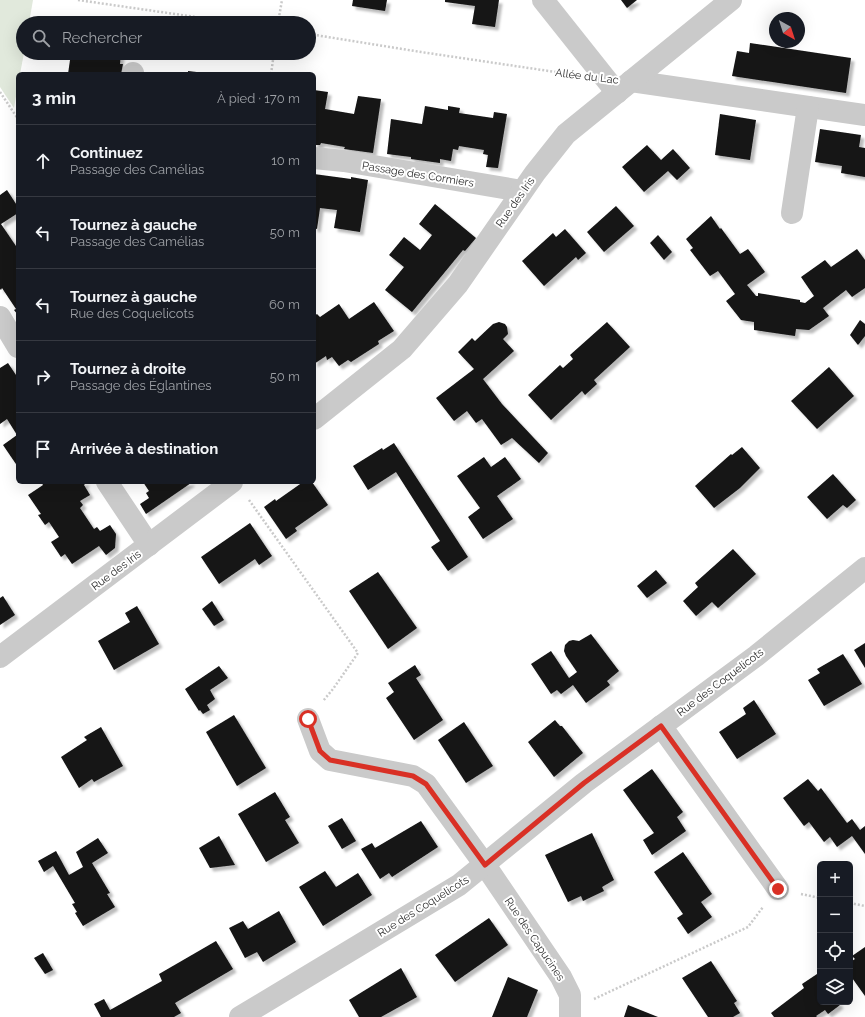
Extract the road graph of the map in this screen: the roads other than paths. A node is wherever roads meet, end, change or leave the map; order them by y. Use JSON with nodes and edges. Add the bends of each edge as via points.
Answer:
{"nodes":[{"id":1,"x":543,"y":0,"type":"edge"},
{"id":2,"x":731,"y":0,"type":"edge"},
{"id":3,"x":618,"y":84,"type":"junction"},
{"id":4,"x":808,"y":107,"type":"junction"},
{"id":5,"x":865,"y":115,"type":"edge"},
{"id":6,"x":316,"y":158,"type":"edge"},
{"id":7,"x":522,"y":191,"type":"junction"},
{"id":8,"x":792,"y":213,"type":"dead end"},
{"id":9,"x":0,"y":317,"type":"edge"},
{"id":10,"x":16,"y":344,"type":"edge"},
{"id":11,"x":316,"y":417,"type":"edge"},
{"id":12,"x":108,"y":484,"type":"edge"},
{"id":13,"x":239,"y":488,"type":"edge"},
{"id":14,"x":149,"y":545,"type":"junction"},
{"id":15,"x":865,"y":568,"type":"edge"},
{"id":16,"x":0,"y":657,"type":"edge"},
{"id":17,"x":308,"y":719,"type":"road end"},
{"id":18,"x":661,"y":726,"type":"junction"},
{"id":19,"x":485,"y":865,"type":"junction"},
{"id":20,"x":778,"y":889,"type":"road end"},
{"id":21,"x":251,"y":1014,"type":"edge"},
{"id":22,"x":570,"y":1017,"type":"edge"}],
"edges":[{"from":1,"to":3,"type":"street"},
{"from":2,"to":3,"type":"street","name":"Rue des Iris"},
{"from":3,"to":4,"type":"street","name":"Allée du Lac"},
{"from":3,"to":7,"type":"street","name":"Rue des Iris","via":[[566,134]]},
{"from":4,"to":5,"type":"street","name":"Allée du Lac"},
{"from":4,"to":8,"type":"street"},
{"from":6,"to":7,"type":"street","name":"Passage des Cormiers"},
{"from":7,"to":11,"type":"street","name":"Rue des Iris","via":[[458,284],[402,349]]},
{"from":9,"to":10,"type":"street"},
{"from":12,"to":14,"type":"street"},
{"from":13,"to":14,"type":"street","name":"Rue des Iris"},
{"from":14,"to":16,"type":"street","name":"Rue des Iris"},
{"from":15,"to":18,"type":"street","name":"Rue des Coquelicots","via":[[756,656]]},
{"from":17,"to":19,"type":"street","name":"Rue des Capucines","via":[[320,751],[330,760],[413,776],[426,784]]},
{"from":18,"to":19,"type":"street","name":"Rue des Coquelicots","via":[[584,783]]},
{"from":18,"to":20,"type":"street"},
{"from":19,"to":21,"type":"street","name":"Rue des Coquelicots","via":[[459,886]]},
{"from":19,"to":22,"type":"street","name":"Rue des Capucines","via":[[562,977],[570,995]]}]}
